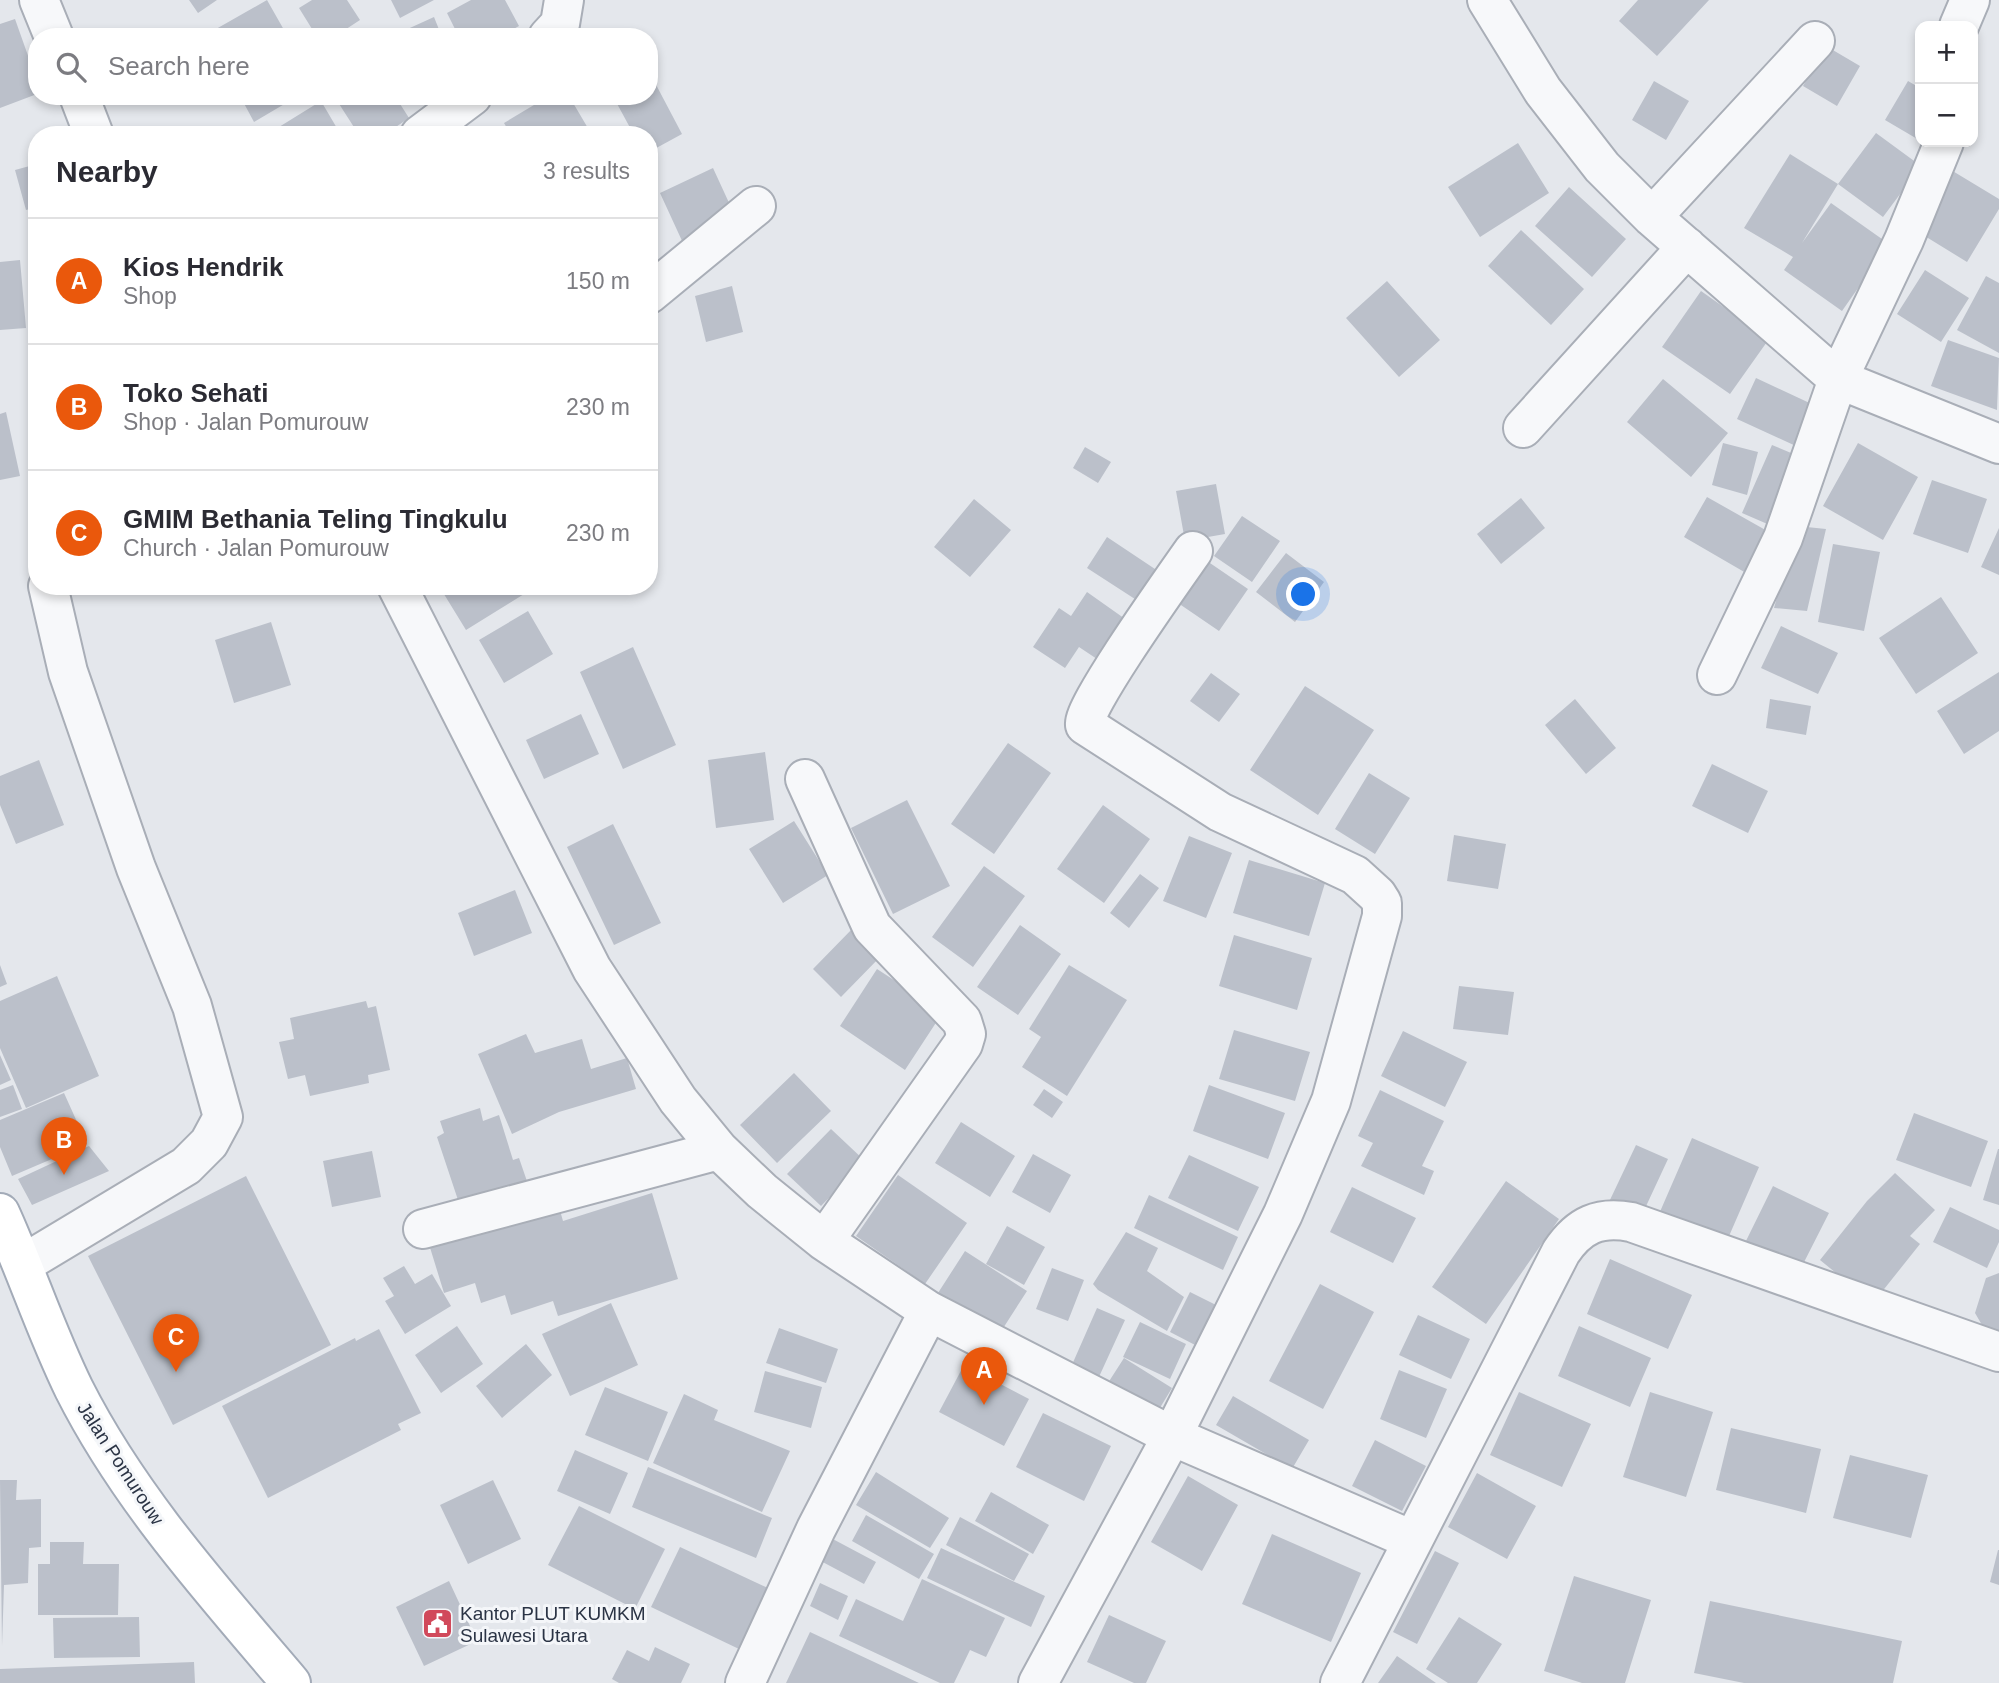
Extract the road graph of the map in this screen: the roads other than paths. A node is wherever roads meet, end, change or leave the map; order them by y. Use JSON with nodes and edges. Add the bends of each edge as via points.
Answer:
{"nodes":[{"id":1,"x":39,"y":0,"type":"edge"},
{"id":2,"x":564,"y":0,"type":"edge"},
{"id":3,"x":1487,"y":0,"type":"edge"},
{"id":4,"x":1969,"y":0,"type":"edge"},
{"id":5,"x":1961,"y":21,"type":"edge"},
{"id":6,"x":50,"y":28,"type":"edge"},
{"id":7,"x":556,"y":28,"type":"edge"},
{"id":8,"x":1815,"y":41,"type":"dead end"},
{"id":9,"x":82,"y":105,"type":"edge"},
{"id":10,"x":460,"y":105,"type":"edge"},
{"id":11,"x":91,"y":126,"type":"edge"},
{"id":12,"x":432,"y":126,"type":"edge"},
{"id":13,"x":1942,"y":147,"type":"edge"},
{"id":14,"x":756,"y":206,"type":"dead end"},
{"id":15,"x":1652,"y":217,"type":"junction"},
{"id":16,"x":1687,"y":247,"type":"junction"},
{"id":17,"x":658,"y":287,"type":"edge"},
{"id":18,"x":1838,"y":379,"type":"junction"},
{"id":19,"x":1523,"y":428,"type":"dead end"},
{"id":20,"x":1999,"y":444,"type":"edge"},
{"id":21,"x":1193,"y":551,"type":"dead end"},
{"id":22,"x":50,"y":595,"type":"edge"},
{"id":23,"x":402,"y":595,"type":"edge"},
{"id":24,"x":1717,"y":675,"type":"dead end"},
{"id":25,"x":805,"y":779,"type":"dead end"},
{"id":26,"x":719,"y":1150,"type":"junction"},
{"id":27,"x":0,"y":1213,"type":"edge"},
{"id":28,"x":423,"y":1229,"type":"dead end"},
{"id":29,"x":824,"y":1241,"type":"junction"},
{"id":30,"x":23,"y":1264,"type":"junction"},
{"id":31,"x":929,"y":1311,"type":"junction"},
{"id":32,"x":1999,"y":1352,"type":"edge"},
{"id":33,"x":1172,"y":1436,"type":"junction"},
{"id":34,"x":1412,"y":1540,"type":"junction"},
{"id":35,"x":291,"y":1683,"type":"edge"},
{"id":36,"x":744,"y":1683,"type":"edge"},
{"id":37,"x":1038,"y":1683,"type":"edge"},
{"id":38,"x":1340,"y":1683,"type":"edge"}],
"edges":[{"from":1,"to":6,"type":"street"},
{"from":2,"to":7,"type":"street"},
{"from":3,"to":15,"type":"street","via":[[1543,91],[1602,167]]},
{"from":4,"to":5,"type":"street"},
{"from":8,"to":15,"type":"street"},
{"from":9,"to":11,"type":"street"},
{"from":10,"to":12,"type":"street"},
{"from":13,"to":18,"type":"street"},
{"from":14,"to":17,"type":"street"},
{"from":15,"to":16,"type":"street"},
{"from":16,"to":18,"type":"street"},
{"from":16,"to":19,"type":"street"},
{"from":18,"to":20,"type":"street"},
{"from":18,"to":24,"type":"street","via":[[1783,538]]},
{"from":21,"to":33,"type":"street","via":[[1121,656],[1087,713],[1085,725],[1220,812],[1355,876],[1382,903],[1382,916],[1350,1040],[1314,1145]]},
{"from":22,"to":30,"type":"street","via":[[68,671],[136,868],[192,1006],[223,1117],[209,1143],[186,1166]]},
{"from":23,"to":26,"type":"street","via":[[571,933],[678,1100]]},
{"from":25,"to":29,"type":"street","via":[[873,927],[962,1021],[966,1034]]},
{"from":26,"to":28,"type":"street"},
{"from":26,"to":29,"type":"street"},
{"from":27,"to":30,"type":"main road","name":"Jalan Pomurouw"},
{"from":29,"to":31,"type":"street"},
{"from":30,"to":35,"type":"main road","name":"Jalan Pomurouw","via":[[74,1388],[111,1453],[196,1572]]},
{"from":31,"to":33,"type":"street"},
{"from":31,"to":36,"type":"street","via":[[822,1517]]},
{"from":32,"to":34,"type":"street","via":[[1631,1222],[1604,1219],[1578,1231],[1561,1252]]},
{"from":33,"to":34,"type":"street"},
{"from":33,"to":37,"type":"street"},
{"from":34,"to":38,"type":"street"}]}
